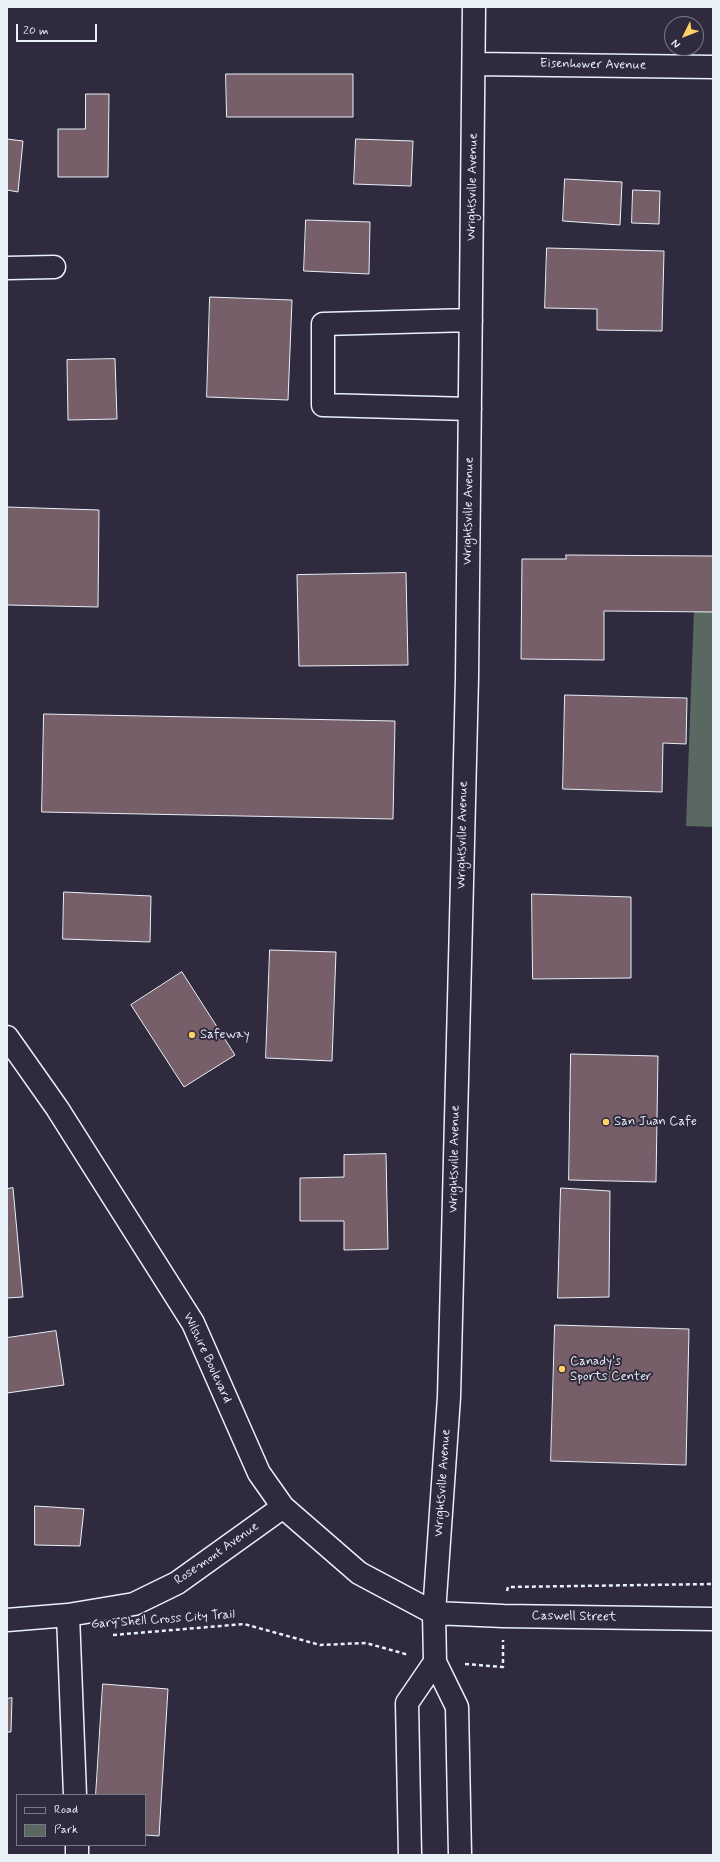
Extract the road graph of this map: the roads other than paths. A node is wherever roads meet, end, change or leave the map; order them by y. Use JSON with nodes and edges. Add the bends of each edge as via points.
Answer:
{"nodes":[{"id":1,"x":474,"y":7,"type":"edge"},
{"id":2,"x":474,"y":64,"type":"junction"},
{"id":3,"x":713,"y":67,"type":"edge"},
{"id":4,"x":54,"y":267,"type":"dead end"},
{"id":5,"x":7,"y":268,"type":"edge"},
{"id":6,"x":471,"y":320,"type":"junction"},
{"id":7,"x":470,"y":409,"type":"junction"},
{"id":8,"x":7,"y":1037,"type":"edge"},
{"id":9,"x":283,"y":1508,"type":"junction"},
{"id":10,"x":434,"y":1613,"type":"junction"},
{"id":11,"x":713,"y":1619,"type":"edge"},
{"id":12,"x":7,"y":1620,"type":"edge"},
{"id":13,"x":69,"y":1625,"type":"junction"},
{"id":14,"x":435,"y":1662,"type":"junction"},
{"id":15,"x":75,"y":1794,"type":"edge"},
{"id":16,"x":410,"y":1855,"type":"edge"},
{"id":17,"x":460,"y":1855,"type":"edge"}],
"edges":[{"from":1,"to":2,"type":"street","name":"Wrightsville Avenue"},
{"from":2,"to":3,"type":"street","name":"Eisenhower Avenue"},
{"from":2,"to":6,"type":"street","name":"Wrightsville Avenue"},
{"from":4,"to":5,"type":"street"},
{"from":6,"to":7,"type":"street","name":"Wrightsville Avenue"},
{"from":6,"to":7,"type":"street","via":[[323,324],[323,405]]},
{"from":7,"to":10,"type":"street","name":"Wrightsville Avenue","via":[[466,692],[449,1397]]},
{"from":8,"to":9,"type":"street","name":"Wilshire Boulevard","via":[[57,1108],[193,1323],[259,1473]]},
{"from":9,"to":10,"type":"street","name":"Wilshire Boulevard","via":[[359,1572]]},
{"from":9,"to":13,"type":"street","name":"Rosemont Avenue","via":[[177,1583],[134,1604]]},
{"from":10,"to":11,"type":"street","name":"Caswell Street"},
{"from":10,"to":14,"type":"street","name":"Wrightsville Avenue"},
{"from":12,"to":13,"type":"street","name":"Rosemont Avenue"},
{"from":13,"to":15,"type":"street"},
{"from":14,"to":16,"type":"street","via":[[407,1703]]},
{"from":14,"to":17,"type":"street","name":"Wrightsville Avenue","via":[[457,1707]]}]}
